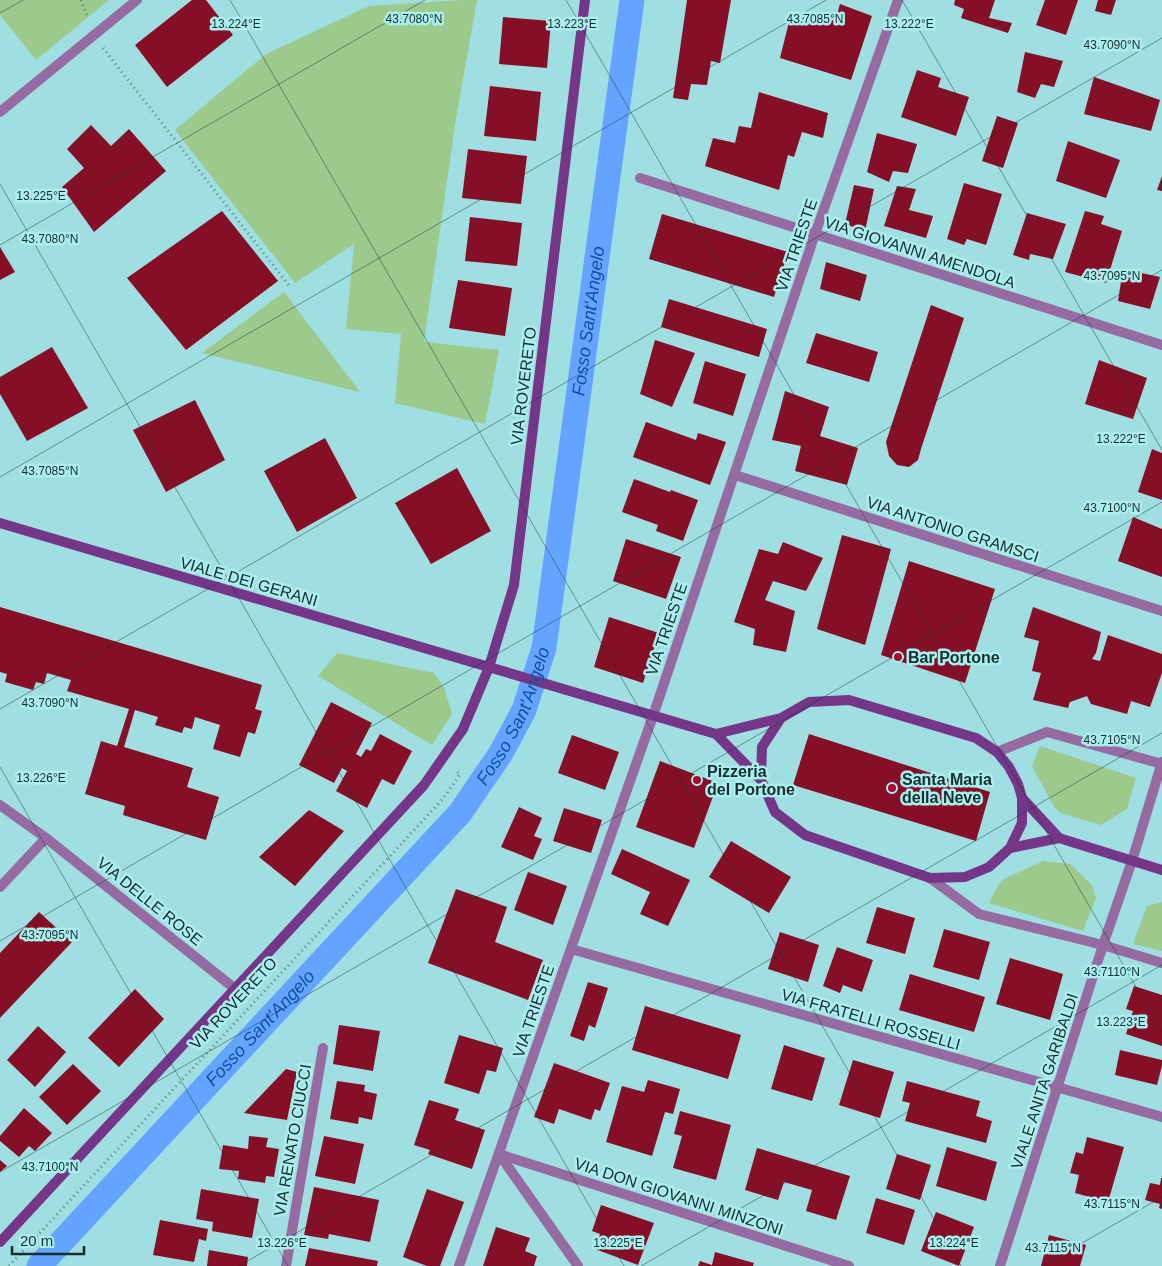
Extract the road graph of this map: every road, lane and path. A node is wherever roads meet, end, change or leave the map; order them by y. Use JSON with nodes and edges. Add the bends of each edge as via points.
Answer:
{"nodes":[{"id":1,"x":137,"y":0,"type":"edge"},
{"id":2,"x":585,"y":0,"type":"edge"},
{"id":3,"x":898,"y":0,"type":"edge"},
{"id":4,"x":94,"y":36,"type":"junction"},
{"id":5,"x":0,"y":112,"type":"edge"},
{"id":6,"x":640,"y":178,"type":"dead end"},
{"id":7,"x":815,"y":234,"type":"junction"},
{"id":8,"x":290,"y":288,"type":"dead end"},
{"id":9,"x":1162,"y":345,"type":"edge"},
{"id":10,"x":735,"y":475,"type":"junction"},
{"id":11,"x":0,"y":523,"type":"edge"},
{"id":12,"x":1162,"y":611,"type":"edge"},
{"id":13,"x":489,"y":667,"type":"junction"},
{"id":14,"x":653,"y":716,"type":"junction"},
{"id":15,"x":781,"y":718,"type":"junction"},
{"id":16,"x":716,"y":734,"type":"junction"},
{"id":17,"x":997,"y":752,"type":"junction"},
{"id":18,"x":441,"y":761,"type":"junction"},
{"id":19,"x":1162,"y":764,"type":"edge"},
{"id":20,"x":761,"y":780,"type":"junction"},
{"id":21,"x":1022,"y":798,"type":"junction"},
{"id":22,"x":0,"y":805,"type":"edge"},
{"id":23,"x":46,"y":838,"type":"junction"},
{"id":24,"x":1059,"y":838,"type":"junction"},
{"id":25,"x":1010,"y":848,"type":"junction"},
{"id":26,"x":1132,"y":861,"type":"junction"},
{"id":27,"x":1162,"y":870,"type":"edge"},
{"id":28,"x":930,"y":878,"type":"junction"},
{"id":29,"x":0,"y":887,"type":"edge"},
{"id":30,"x":1103,"y":945,"type":"junction"},
{"id":31,"x":571,"y":949,"type":"junction"},
{"id":32,"x":1162,"y":964,"type":"edge"},
{"id":33,"x":234,"y":988,"type":"junction"},
{"id":34,"x":322,"y":1048,"type":"dead end"},
{"id":35,"x":1058,"y":1088,"type":"junction"},
{"id":36,"x":1162,"y":1118,"type":"edge"},
{"id":37,"x":499,"y":1154,"type":"junction"},
{"id":38,"x":0,"y":1242,"type":"edge"},
{"id":39,"x":9,"y":1266,"type":"edge"},
{"id":40,"x":286,"y":1266,"type":"edge"},
{"id":41,"x":459,"y":1266,"type":"edge"},
{"id":42,"x":578,"y":1266,"type":"edge"},
{"id":43,"x":849,"y":1266,"type":"edge"},
{"id":44,"x":1000,"y":1266,"type":"edge"}],
"edges":[{"from":1,"to":4,"type":"street"},
{"from":2,"to":13,"type":"street","name":"VIA ROVERETO","via":[[514,585]]},
{"from":3,"to":7,"type":"street","name":"VIA TRIESTE"},
{"from":4,"to":5,"type":"street"},
{"from":4,"to":8,"type":"path"},
{"from":6,"to":7,"type":"street","name":"VIA GIOVANNI AMENDOLA"},
{"from":7,"to":9,"type":"street","name":"VIA GIOVANNI AMENDOLA"},
{"from":7,"to":10,"type":"street","name":"VIA TRIESTE"},
{"from":10,"to":12,"type":"street","name":"VIA ANTONIO GRAMSCI"},
{"from":10,"to":14,"type":"street","name":"VIA TRIESTE"},
{"from":11,"to":13,"type":"street","name":"VIALE DEI GERANI"},
{"from":13,"to":14,"type":"street","name":"VIALE DEI GERANI"},
{"from":13,"to":18,"type":"street","name":"VIA ROVERETO","via":[[463,729]]},
{"from":14,"to":16,"type":"street","name":"VIALE DEI GERANI"},
{"from":14,"to":31,"type":"street","name":"VIA TRIESTE"},
{"from":15,"to":16,"type":"street"},
{"from":15,"to":17,"type":"street","via":[[809,702],[849,700],[976,738]]},
{"from":15,"to":20,"type":"street","via":[[762,747]]},
{"from":16,"to":20,"type":"street"},
{"from":17,"to":19,"type":"street","via":[[1046,732]]},
{"from":17,"to":21,"type":"street","via":[[1009,767]]},
{"from":18,"to":33,"type":"street","name":"VIA ROVERETO","via":[[424,785]]},
{"from":18,"to":39,"type":"path","name":"VIA ROVERETO","via":[[460,774],[443,800]]},
{"from":19,"to":26,"type":"street","name":"VIALE ANITA GARIBALDI"},
{"from":20,"to":28,"type":"street","via":[[775,812],[805,835]]},
{"from":21,"to":24,"type":"street"},
{"from":21,"to":25,"type":"street","via":[[1022,823]]},
{"from":22,"to":23,"type":"street","name":"VIA DELLE ROSE"},
{"from":23,"to":29,"type":"street"},
{"from":23,"to":33,"type":"street","name":"VIA DELLE ROSE"},
{"from":24,"to":25,"type":"street"},
{"from":24,"to":26,"type":"street"},
{"from":25,"to":28,"type":"street","via":[[990,867],[965,877]]},
{"from":26,"to":27,"type":"street"},
{"from":26,"to":30,"type":"street","name":"VIALE ANITA GARIBALDI"},
{"from":28,"to":30,"type":"street","via":[[979,914]]},
{"from":30,"to":32,"type":"street"},
{"from":30,"to":35,"type":"street","name":"VIALE ANITA GARIBALDI"},
{"from":31,"to":35,"type":"street","name":"VIA FRATELLI ROSSELLI"},
{"from":31,"to":37,"type":"street","name":"VIA TRIESTE"},
{"from":33,"to":38,"type":"street","name":"VIA ROVERETO"},
{"from":34,"to":40,"type":"street","name":"VIA RENATO CIUCCI"},
{"from":35,"to":36,"type":"street","name":"VIA FRATELLI ROSSELLI"},
{"from":35,"to":44,"type":"street","name":"VIALE ANITA GARIBALDI"},
{"from":37,"to":41,"type":"street","name":"VIA TRIESTE"},
{"from":37,"to":42,"type":"street"},
{"from":37,"to":43,"type":"street","name":"VIA DON GIOVANNI MINZONI"}]}
